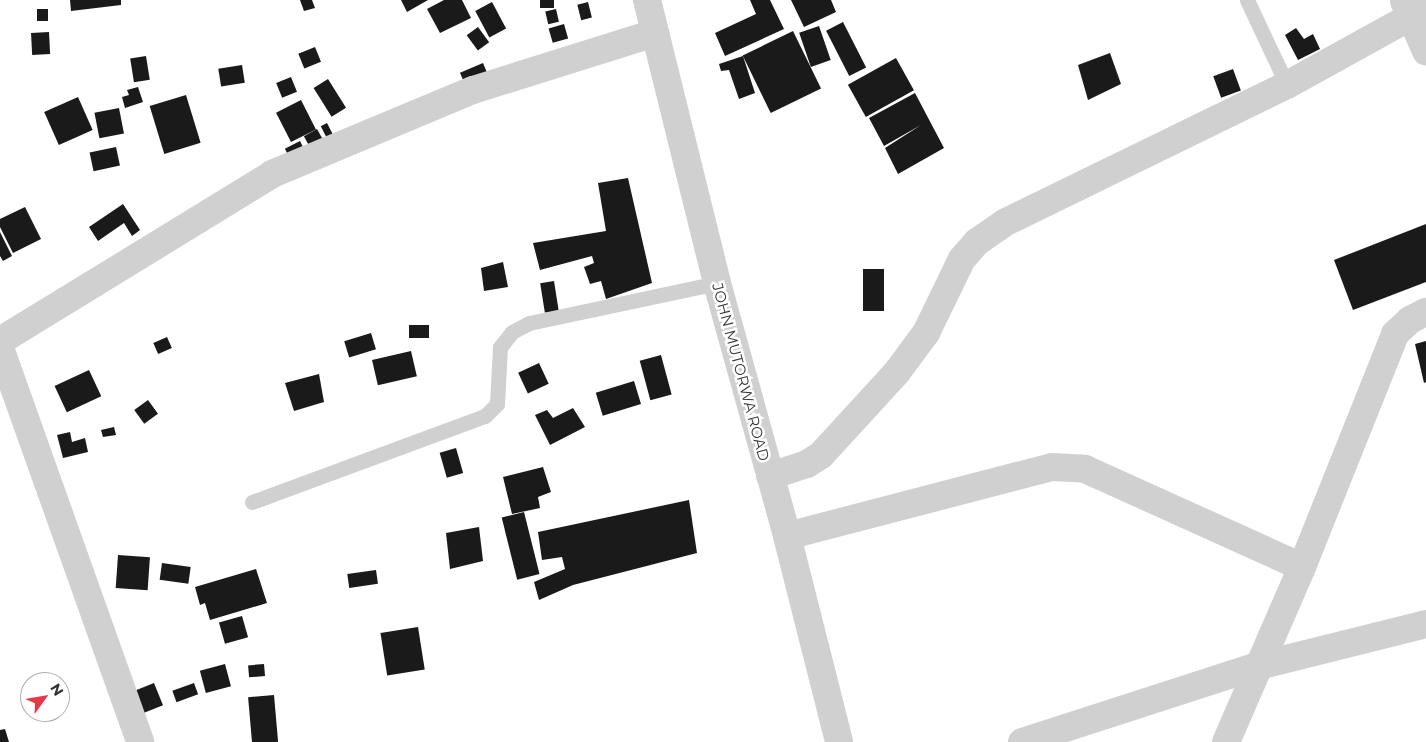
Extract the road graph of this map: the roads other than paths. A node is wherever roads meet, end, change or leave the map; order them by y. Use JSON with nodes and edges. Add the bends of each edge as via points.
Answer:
{"nodes":[{"id":1,"x":648,"y":0,"type":"edge"},
{"id":2,"x":1247,"y":0,"type":"edge"},
{"id":3,"x":1413,"y":6,"type":"edge"},
{"id":4,"x":655,"y":32,"type":"junction"},
{"id":5,"x":1426,"y":51,"type":"edge"},
{"id":6,"x":1287,"y":85,"type":"junction"},
{"id":7,"x":717,"y":283,"type":"junction"},
{"id":8,"x":1426,"y":312,"type":"edge"},
{"id":9,"x":0,"y":341,"type":"edge"},
{"id":10,"x":0,"y":348,"type":"edge"},
{"id":11,"x":770,"y":476,"type":"junction"},
{"id":12,"x":252,"y":502,"type":"dead end"},
{"id":13,"x":787,"y":536,"type":"junction"},
{"id":14,"x":1302,"y":567,"type":"junction"},
{"id":15,"x":1426,"y":624,"type":"edge"},
{"id":16,"x":1258,"y":666,"type":"junction"},
{"id":17,"x":140,"y":742,"type":"edge"},
{"id":18,"x":839,"y":742,"type":"edge"},
{"id":19,"x":1022,"y":742,"type":"edge"},
{"id":20,"x":1226,"y":742,"type":"edge"}],
"edges":[{"from":1,"to":4,"type":"street","name":"JOHN MUTORWA ROAD"},
{"from":2,"to":6,"type":"lane"},
{"from":3,"to":5,"type":"street"},
{"from":3,"to":6,"type":"street"},
{"from":4,"to":7,"type":"street","name":"JOHN MUTORWA ROAD"},
{"from":4,"to":9,"type":"street","via":[[472,90],[272,174]]},
{"from":6,"to":11,"type":"street","via":[[1006,222],[977,242],[962,259],[926,333],[897,372],[821,455],[808,464]]},
{"from":7,"to":11,"type":"street","name":"JOHN MUTORWA ROAD"},
{"from":7,"to":12,"type":"lane","via":[[529,323],[512,332],[500,347],[497,404],[485,416]]},
{"from":8,"to":14,"type":"street","via":[[1410,320],[1395,334]]},
{"from":10,"to":17,"type":"street"},
{"from":11,"to":13,"type":"street","name":"JOHN MUTORWA ROAD"},
{"from":13,"to":14,"type":"street","via":[[1052,467],[1077,469],[1119,483]]},
{"from":13,"to":18,"type":"street","name":"JOHN MUTORWA ROAD"},
{"from":14,"to":16,"type":"street"},
{"from":15,"to":16,"type":"street"},
{"from":16,"to":19,"type":"street"},
{"from":16,"to":20,"type":"street"}]}
